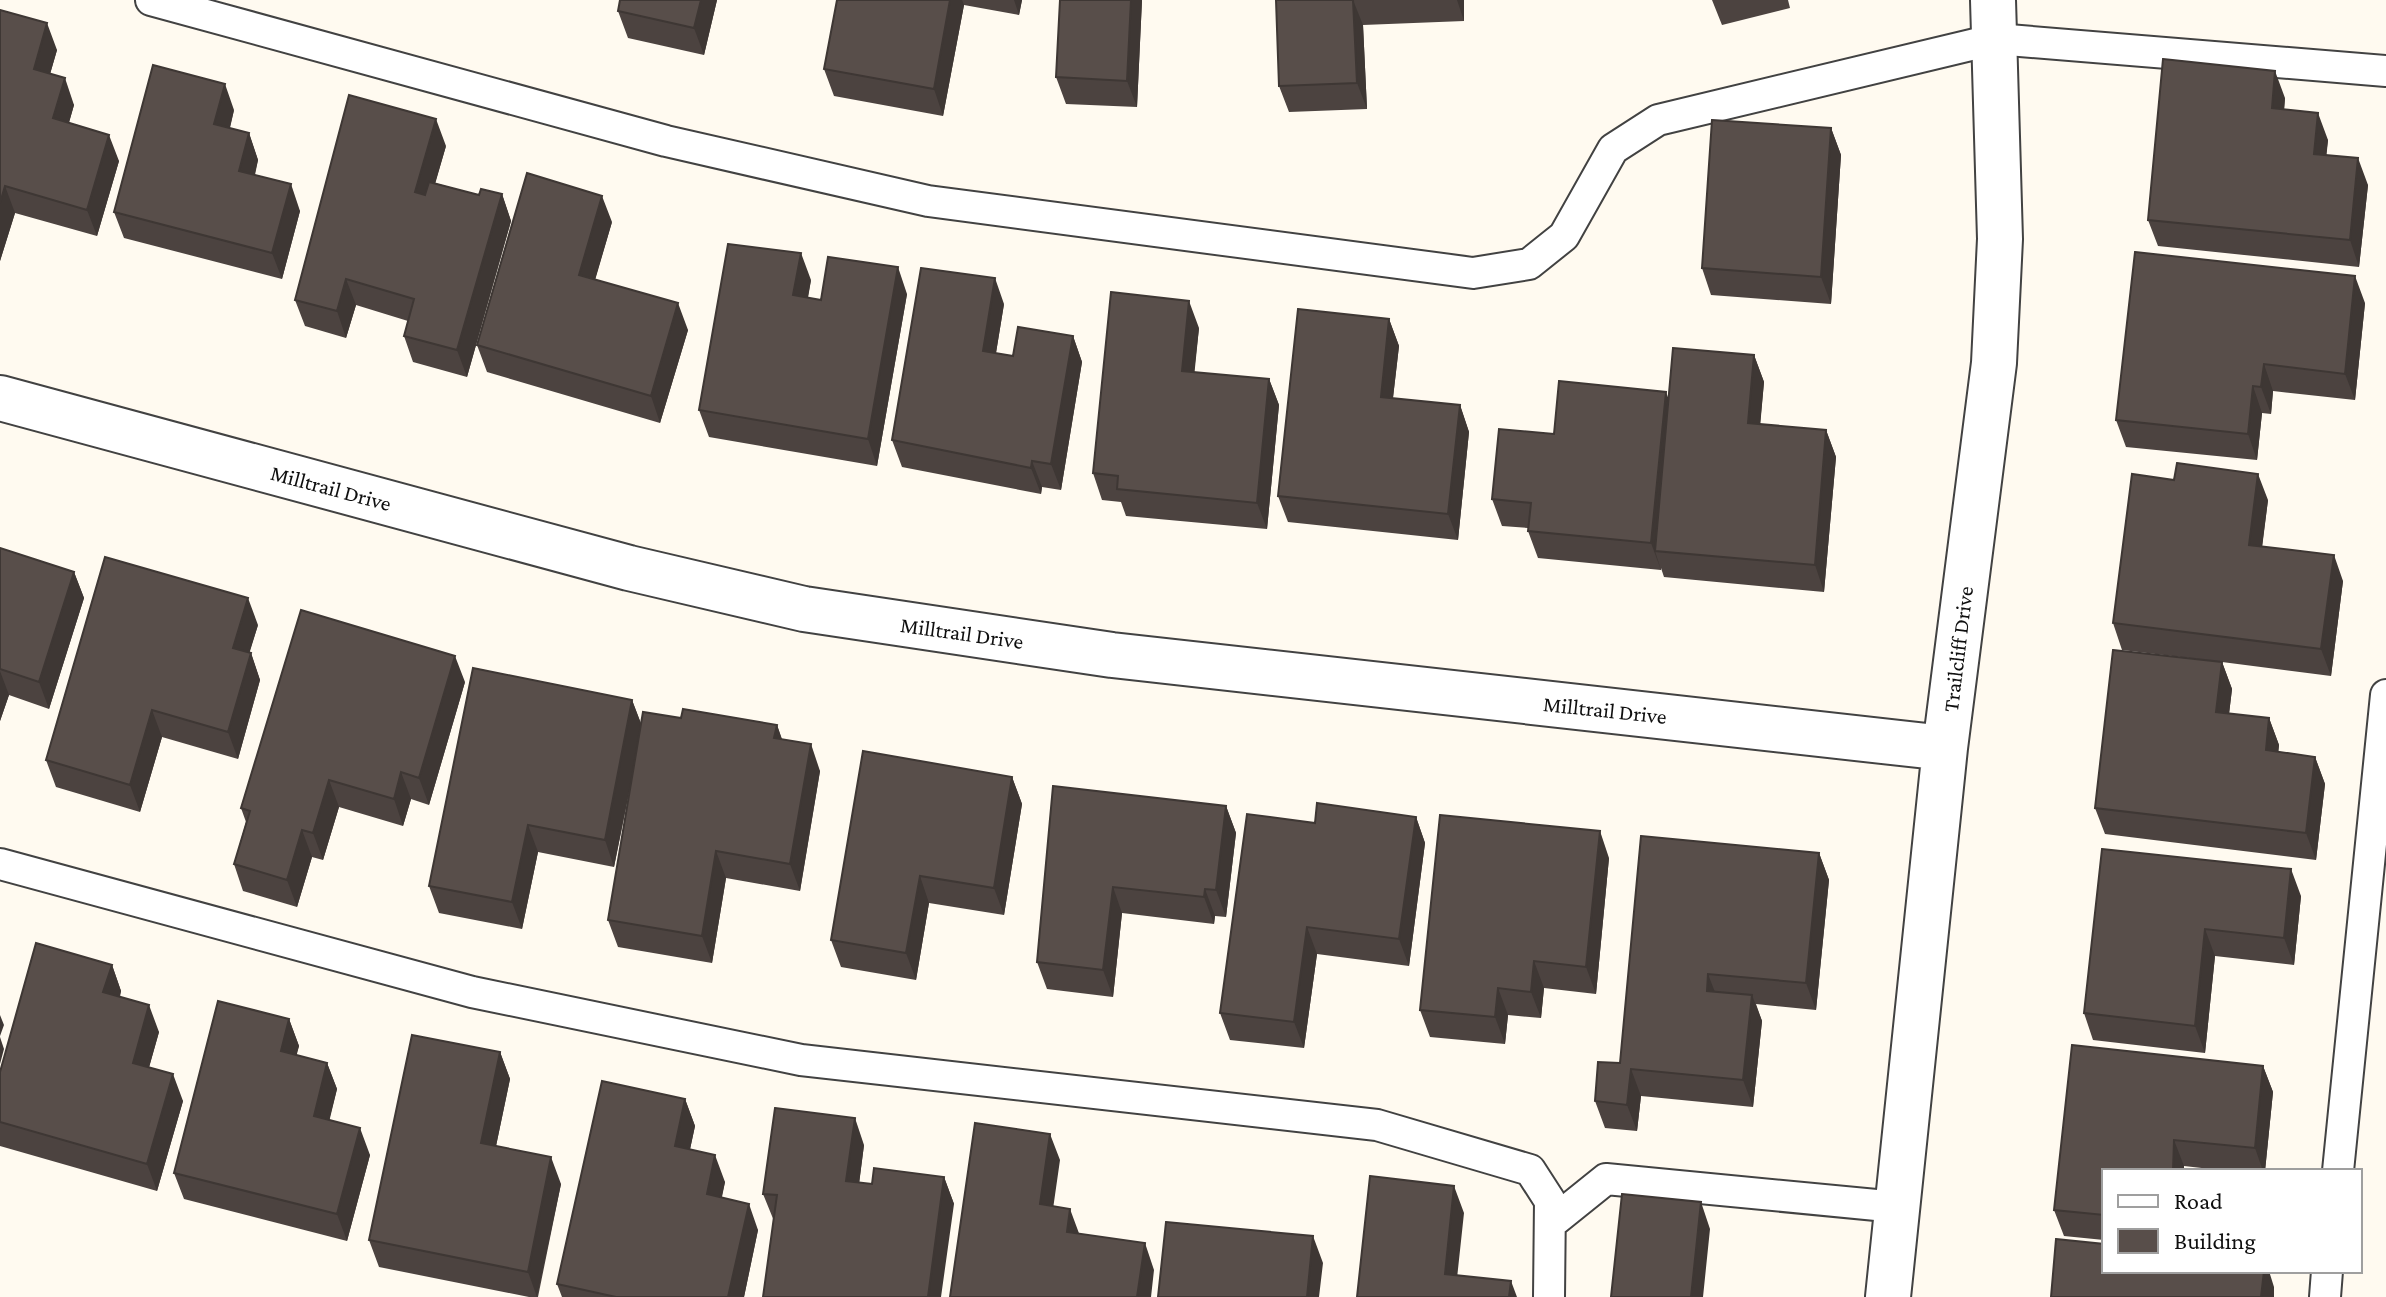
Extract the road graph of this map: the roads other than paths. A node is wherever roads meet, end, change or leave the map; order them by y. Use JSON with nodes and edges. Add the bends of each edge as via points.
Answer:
{"nodes":[{"id":1,"x":151,"y":0,"type":"edge"},
{"id":2,"x":1994,"y":20,"type":"edge"},
{"id":3,"x":2386,"y":71,"type":"edge"},
{"id":4,"x":0,"y":398,"type":"edge"},
{"id":5,"x":2386,"y":695,"type":"edge"},
{"id":6,"x":1945,"y":748,"type":"junction"},
{"id":7,"x":0,"y":864,"type":"edge"},
{"id":8,"x":2338,"y":1169,"type":"edge"},
{"id":9,"x":1897,"y":1207,"type":"junction"},
{"id":10,"x":1550,"y":1224,"type":"junction"},
{"id":11,"x":2327,"y":1273,"type":"edge"},
{"id":12,"x":1549,"y":1297,"type":"edge"},
{"id":13,"x":1888,"y":1297,"type":"edge"},
{"id":14,"x":2325,"y":1297,"type":"edge"}],
"edges":[{"from":1,"to":2,"type":"lane","via":[[666,141],[928,201],[1473,273],[1529,264],[1564,236],[1613,149],[1658,120]]},
{"from":2,"to":3,"type":"lane"},
{"from":2,"to":6,"type":"street","name":"Trailcliff Drive","via":[[2000,239],[1994,363]]},
{"from":4,"to":6,"type":"street","name":"Milltrail Drive","via":[[629,568],[804,609],[1112,655]]},
{"from":5,"to":8,"type":"lane"},
{"from":6,"to":9,"type":"street","name":"Trailcliff Drive"},
{"from":7,"to":10,"type":"lane","via":[[472,992],[801,1060],[1377,1125],[1530,1170],[1550,1201]]},
{"from":9,"to":10,"type":"lane","via":[[1606,1179]]},
{"from":9,"to":13,"type":"street","name":"Trailcliff Drive"},
{"from":10,"to":12,"type":"lane"},
{"from":11,"to":14,"type":"lane"}]}
